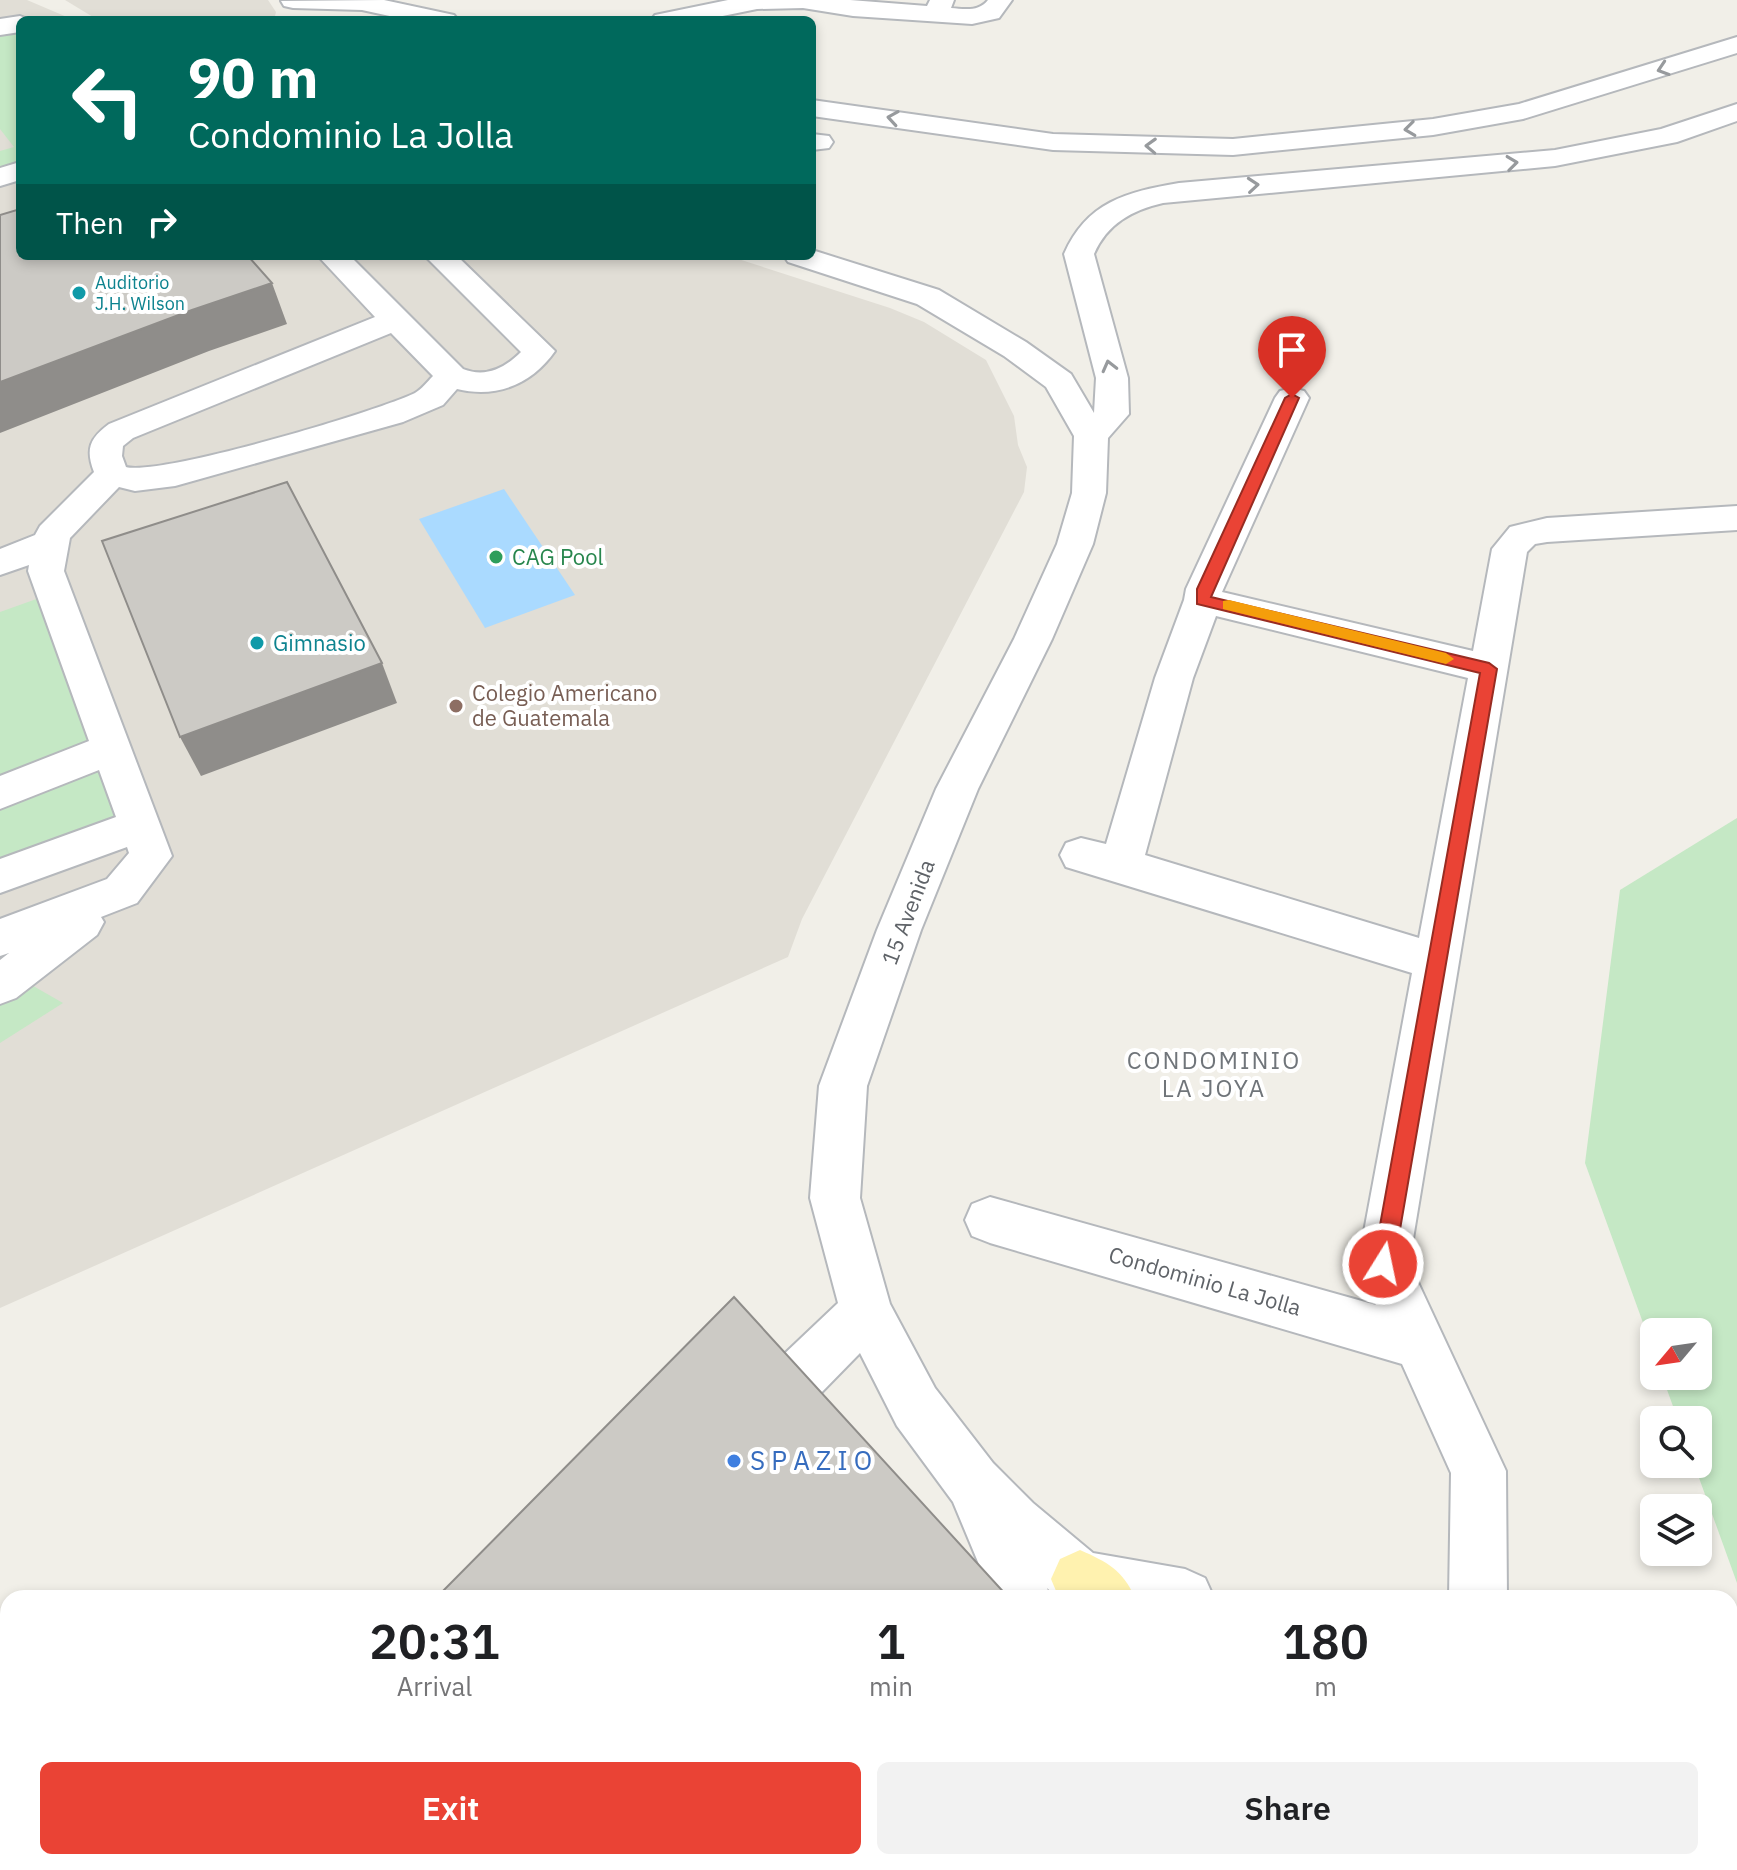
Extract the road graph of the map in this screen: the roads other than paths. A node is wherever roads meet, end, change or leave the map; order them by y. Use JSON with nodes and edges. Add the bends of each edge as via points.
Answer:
{"nodes":[{"id":1,"x":293,"y":0,"type":"edge"},
{"id":2,"x":1000,"y":0,"type":"edge"},
{"id":3,"x":704,"y":5,"type":"edge"},
{"id":4,"x":938,"y":7,"type":"edge"},
{"id":5,"x":425,"y":16,"type":"edge"},
{"id":6,"x":675,"y":16,"type":"edge"},
{"id":7,"x":1737,"y":45,"type":"edge"},
{"id":8,"x":816,"y":109,"type":"edge"},
{"id":9,"x":1737,"y":112,"type":"edge"},
{"id":10,"x":337,"y":260,"type":"edge"},
{"id":11,"x":444,"y":260,"type":"edge"},
{"id":12,"x":812,"y":260,"type":"edge"},
{"id":13,"x":396,"y":320,"type":"junction"},
{"id":14,"x":451,"y":376,"type":"junction"},
{"id":15,"x":1292,"y":398,"type":"dead end"},
{"id":16,"x":1091,"y":436,"type":"junction"},
{"id":17,"x":112,"y":474,"type":"junction"},
{"id":18,"x":1737,"y":518,"type":"edge"},
{"id":19,"x":52,"y":542,"type":"junction"},
{"id":20,"x":0,"y":563,"type":"edge"},
{"id":21,"x":1203,"y":600,"type":"junction"},
{"id":22,"x":1489,"y":669,"type":"junction"},
{"id":23,"x":112,"y":748,"type":"junction"},
{"id":24,"x":0,"y":793,"type":"edge"},
{"id":25,"x":140,"y":825,"type":"junction"},
{"id":26,"x":0,"y":876,"type":"edge"},
{"id":27,"x":122,"y":891,"type":"junction"},
{"id":28,"x":0,"y":938,"type":"edge"},
{"id":29,"x":1437,"y":962,"type":"junction"},
{"id":30,"x":0,"y":985,"type":"edge"},
{"id":31,"x":990,"y":1220,"type":"dead end"},
{"id":32,"x":866,"y":1311,"type":"junction"},
{"id":33,"x":1419,"y":1343,"type":"junction"},
{"id":34,"x":799,"y":1377,"type":"edge"},
{"id":35,"x":973,"y":1483,"type":"junction"},
{"id":36,"x":1093,"y":1588,"type":"edge"},
{"id":37,"x":1019,"y":1590,"type":"edge"},
{"id":38,"x":1478,"y":1590,"type":"edge"}],
"edges":[{"from":1,"to":5,"type":"street","via":[[362,3]]},
{"from":2,"to":4,"type":"street","via":[[988,14]]},
{"from":3,"to":4,"type":"street","via":[[803,1]]},
{"from":3,"to":6,"type":"street"},
{"from":7,"to":8,"type":"street","one_way":true,"via":[[1523,111],[1433,127],[1233,147],[1067,142],[994,146]]},
{"from":16,"to":9,"type":"street","one_way":true,"via":[[1112,414],[1112,378],[1079,254],[1093,227],[1122,207],[1179,192],[1555,158],[1667,136]]},
{"from":10,"to":13,"type":"street"},
{"from":11,"to":14,"type":"street","via":[[539,351],[530,364],[502,380],[465,383]]},
{"from":12,"to":16,"type":"street","via":[[928,297],[1003,342],[1059,381]]},
{"from":13,"to":14,"type":"street"},
{"from":13,"to":17,"type":"street","via":[[121,431],[107,442],[105,456]]},
{"from":14,"to":17,"type":"street","via":[[431,398],[391,415],[175,475],[135,480]]},
{"from":15,"to":21,"type":"street"},
{"from":16,"to":32,"type":"street","name":"15 Avenida","via":[[1089,493],[1075,544],[957,789],[843,1086],[835,1198]]},
{"from":17,"to":19,"type":"street","via":[[53,534]]},
{"from":18,"to":22,"type":"street","via":[[1523,535],[1510,549]]},
{"from":19,"to":20,"type":"street"},
{"from":19,"to":23,"type":"street","via":[[46,571]]},
{"from":21,"to":22,"type":"street"},
{"from":21,"to":29,"type":"street","via":[[1101,860]]},
{"from":22,"to":29,"type":"street"},
{"from":23,"to":24,"type":"street"},
{"from":23,"to":25,"type":"street"},
{"from":25,"to":26,"type":"street"},
{"from":25,"to":27,"type":"street","via":[[151,856]]},
{"from":27,"to":28,"type":"street"},
{"from":27,"to":30,"type":"street"},
{"from":29,"to":33,"type":"street","via":[[1383,1264]]},
{"from":31,"to":33,"type":"street","name":"Condominio La Jolla"},
{"from":32,"to":34,"type":"street"},
{"from":32,"to":35,"type":"street","name":"15 Avenida","via":[[916,1407]]},
{"from":33,"to":38,"type":"street","via":[[1479,1471]]},
{"from":35,"to":36,"type":"street","name":"15 Avenida"},
{"from":35,"to":37,"type":"street"}]}
